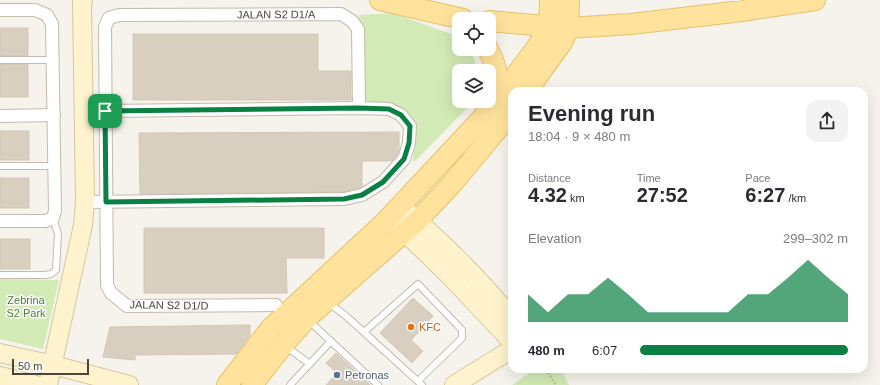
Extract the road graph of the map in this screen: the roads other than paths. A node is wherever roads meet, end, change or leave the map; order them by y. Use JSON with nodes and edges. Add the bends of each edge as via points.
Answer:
{"nodes":[{"id":1,"x":380,"y":0,"type":"edge"},
{"id":2,"x":550,"y":0,"type":"edge"},
{"id":3,"x":569,"y":0,"type":"edge"},
{"id":4,"x":816,"y":0,"type":"edge"},
{"id":5,"x":82,"y":1,"type":"edge"},
{"id":6,"x":0,"y":10,"type":"edge"},
{"id":7,"x":452,"y":17,"type":"edge"},
{"id":8,"x":110,"y":18,"type":"joint"},
{"id":9,"x":496,"y":22,"type":"edge"},
{"id":10,"x":549,"y":26,"type":"junction"},
{"id":11,"x":568,"y":28,"type":"junction"},
{"id":12,"x":492,"y":56,"type":"edge"},
{"id":13,"x":0,"y":60,"type":"edge"},
{"id":14,"x":53,"y":60,"type":"junction"},
{"id":15,"x":530,"y":87,"type":"edge"},
{"id":16,"x":359,"y":108,"type":"junction"},
{"id":17,"x":105,"y":111,"type":"junction"},
{"id":18,"x":488,"y":112,"type":"junction"},
{"id":19,"x":54,"y":115,"type":"junction"},
{"id":20,"x":0,"y":116,"type":"edge"},
{"id":21,"x":508,"y":117,"type":"edge"},
{"id":22,"x":0,"y":166,"type":"edge"},
{"id":23,"x":54,"y":166,"type":"junction"},
{"id":24,"x":85,"y":202,"type":"junction"},
{"id":25,"x":106,"y":202,"type":"junction"},
{"id":26,"x":395,"y":212,"type":"junction"},
{"id":27,"x":53,"y":218,"type":"junction"},
{"id":28,"x":0,"y":221,"type":"edge"},
{"id":29,"x":411,"y":227,"type":"junction"},
{"id":30,"x":0,"y":275,"type":"edge"},
{"id":31,"x":327,"y":301,"type":"junction"},
{"id":32,"x":276,"y":305,"type":"dead end"},
{"id":33,"x":508,"y":314,"type":"edge"},
{"id":34,"x":307,"y":318,"type":"junction"},
{"id":35,"x":364,"y":332,"type":"junction"},
{"id":36,"x":508,"y":338,"type":"edge"},
{"id":37,"x":331,"y":341,"type":"junction"},
{"id":38,"x":284,"y":344,"type":"junction"},
{"id":39,"x":508,"y":351,"type":"edge"},
{"id":40,"x":0,"y":353,"type":"edge"},
{"id":41,"x":310,"y":364,"type":"junction"},
{"id":42,"x":52,"y":365,"type":"junction"},
{"id":43,"x":0,"y":376,"type":"edge"},
{"id":44,"x":420,"y":383,"type":"edge"},
{"id":45,"x":36,"y":385,"type":"edge"},
{"id":46,"x":48,"y":385,"type":"edge"},
{"id":47,"x":129,"y":385,"type":"edge"},
{"id":48,"x":227,"y":385,"type":"edge"},
{"id":49,"x":252,"y":385,"type":"edge"},
{"id":50,"x":290,"y":385,"type":"edge"},
{"id":51,"x":378,"y":385,"type":"edge"},
{"id":52,"x":454,"y":385,"type":"edge"}],
"edges":[{"from":1,"to":7,"type":"main road"},
{"from":2,"to":10,"type":"main road"},
{"from":3,"to":11,"type":"main road"},
{"from":4,"to":11,"type":"main road","via":[[631,24]]},
{"from":5,"to":24,"type":"street"},
{"from":6,"to":14,"type":"street","via":[[35,10],[47,16],[52,24]]},
{"from":8,"to":16,"type":"street","name":"JALAN S2 D1/A","via":[[119,15],[341,14],[352,21],[358,29]]},
{"from":8,"to":17,"type":"street","name":"JALAN S2 D1/D","via":[[105,27]]},
{"from":9,"to":10,"type":"main road"},
{"from":10,"to":11,"type":"main road"},
{"from":10,"to":18,"type":"main road","via":[[537,47]]},
{"from":11,"to":15,"type":"main road","via":[[559,48]]},
{"from":12,"to":18,"type":"main road","via":[[497,81]]},
{"from":13,"to":14,"type":"lane"},
{"from":14,"to":19,"type":"street"},
{"from":16,"to":17,"type":"street"},
{"from":16,"to":25,"type":"street","via":[[389,109],[401,115],[410,126],[409,143],[404,159],[383,182],[362,195],[344,199]]},
{"from":17,"to":25,"type":"street","name":"JALAN S2 D1/D"},
{"from":18,"to":26,"type":"main road"},
{"from":19,"to":20,"type":"street"},
{"from":19,"to":23,"type":"street"},
{"from":21,"to":29,"type":"main road","via":[[451,185]]},
{"from":22,"to":23,"type":"lane"},
{"from":23,"to":27,"type":"street"},
{"from":24,"to":25,"type":"street"},
{"from":24,"to":42,"type":"street","via":[[83,225]]},
{"from":25,"to":32,"type":"street","name":"JALAN S2 D1/D","via":[[107,285],[111,293],[127,306]]},
{"from":26,"to":29,"type":"street"},
{"from":26,"to":48,"type":"main road","via":[[272,328]]},
{"from":27,"to":28,"type":"street","via":[[46,221]]},
{"from":27,"to":30,"type":"lane","via":[[58,234],[56,270],[46,275]]},
{"from":29,"to":31,"type":"main road"},
{"from":29,"to":33,"type":"street","via":[[494,296]]},
{"from":29,"to":36,"type":"street","via":[[449,275]]},
{"from":31,"to":34,"type":"main road"},
{"from":31,"to":35,"type":"lane"},
{"from":34,"to":37,"type":"lane"},
{"from":34,"to":38,"type":"main road"},
{"from":35,"to":44,"type":"lane"},
{"from":35,"to":44,"type":"lane","via":[[418,284],[462,330],[462,338]]},
{"from":37,"to":41,"type":"lane"},
{"from":37,"to":51,"type":"lane"},
{"from":38,"to":41,"type":"lane"},
{"from":38,"to":49,"type":"main road"},
{"from":39,"to":52,"type":"street"},
{"from":40,"to":42,"type":"street"},
{"from":41,"to":50,"type":"lane"},
{"from":42,"to":46,"type":"street"},
{"from":42,"to":47,"type":"street"},
{"from":43,"to":45,"type":"street"}]}
